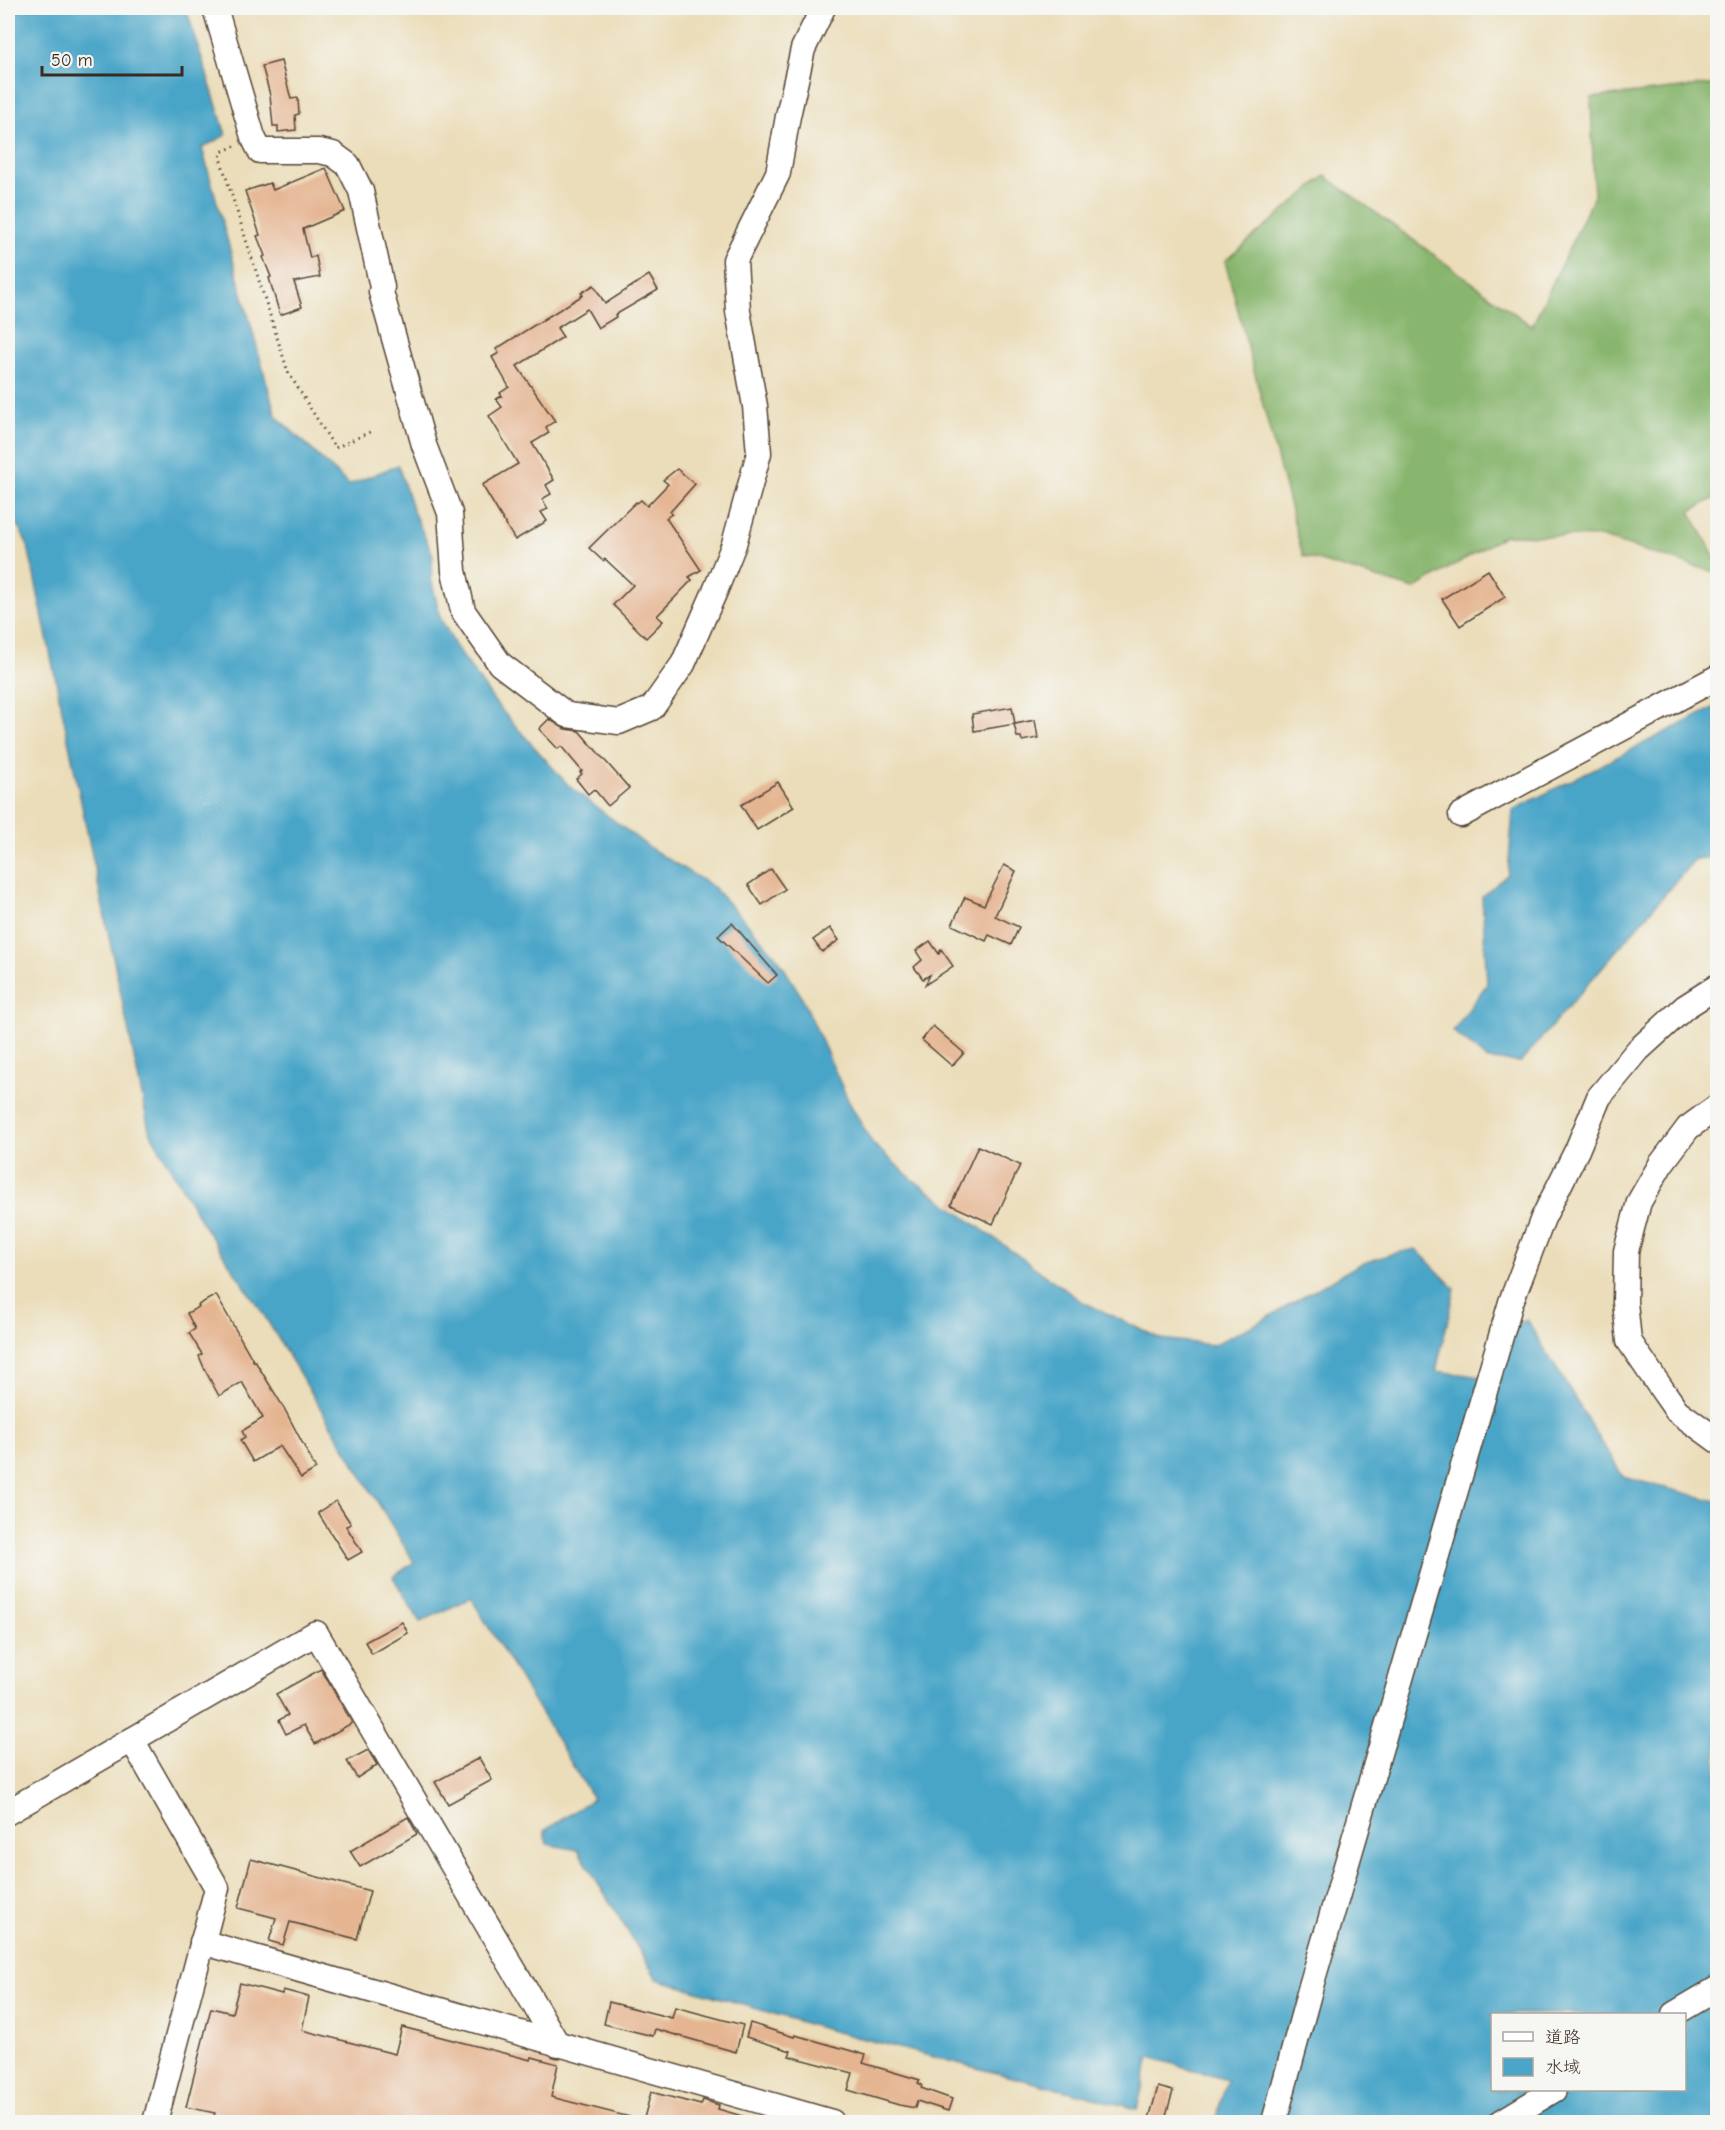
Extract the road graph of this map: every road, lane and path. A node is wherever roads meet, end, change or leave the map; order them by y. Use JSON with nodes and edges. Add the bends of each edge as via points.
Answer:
{"nodes":[{"id":1,"x":215,"y":8,"type":"edge"},
{"id":2,"x":823,"y":8,"type":"edge"},
{"id":3,"x":253,"y":137,"type":"junction"},
{"id":4,"x":372,"y":431,"type":"dead end"},
{"id":5,"x":1718,"y":677,"type":"edge"},
{"id":6,"x":1461,"y":815,"type":"dead end"},
{"id":7,"x":1718,"y":986,"type":"edge"},
{"id":8,"x":1718,"y":1106,"type":"edge"},
{"id":9,"x":1718,"y":1441,"type":"edge"},
{"id":10,"x":132,"y":1740,"type":"junction"},
{"id":11,"x":8,"y":1812,"type":"edge"},
{"id":12,"x":202,"y":1942,"type":"junction"},
{"id":13,"x":1718,"y":1988,"type":"edge"},
{"id":14,"x":1676,"y":2013,"type":"edge"},
{"id":15,"x":558,"y":2045,"type":"junction"},
{"id":16,"x":1552,"y":2091,"type":"edge"},
{"id":17,"x":155,"y":2122,"type":"edge"},
{"id":18,"x":832,"y":2122,"type":"edge"},
{"id":19,"x":1274,"y":2122,"type":"edge"},
{"id":20,"x":1501,"y":2122,"type":"edge"}],
"edges":[{"from":1,"to":3,"type":"street"},
{"from":2,"to":3,"type":"street","via":[[803,50],[778,173],[735,260],[738,311],[755,405],[759,453],[734,544],[683,664],[652,708],[619,722],[567,715],[500,664],[463,611],[454,571],[450,513],[424,445],[381,292],[361,191],[348,165],[333,154],[260,151]]},
{"from":3,"to":4,"type":"path","via":[[221,152],[220,158],[288,372],[335,448]]},
{"from":5,"to":6,"type":"street"},
{"from":7,"to":19,"type":"street","via":[[1685,1007],[1638,1050],[1599,1097],[1578,1150],[1543,1218],[1511,1302]]},
{"from":8,"to":9,"type":"street","via":[[1688,1128],[1639,1202],[1626,1251],[1625,1302],[1629,1341],[1677,1411]]},
{"from":10,"to":11,"type":"street"},
{"from":10,"to":12,"type":"street","via":[[217,1888]]},
{"from":10,"to":15,"type":"street","via":[[315,1633]]},
{"from":12,"to":15,"type":"street"},
{"from":12,"to":17,"type":"street"},
{"from":13,"to":14,"type":"street"},
{"from":15,"to":18,"type":"street"},
{"from":16,"to":20,"type":"street"}]}
